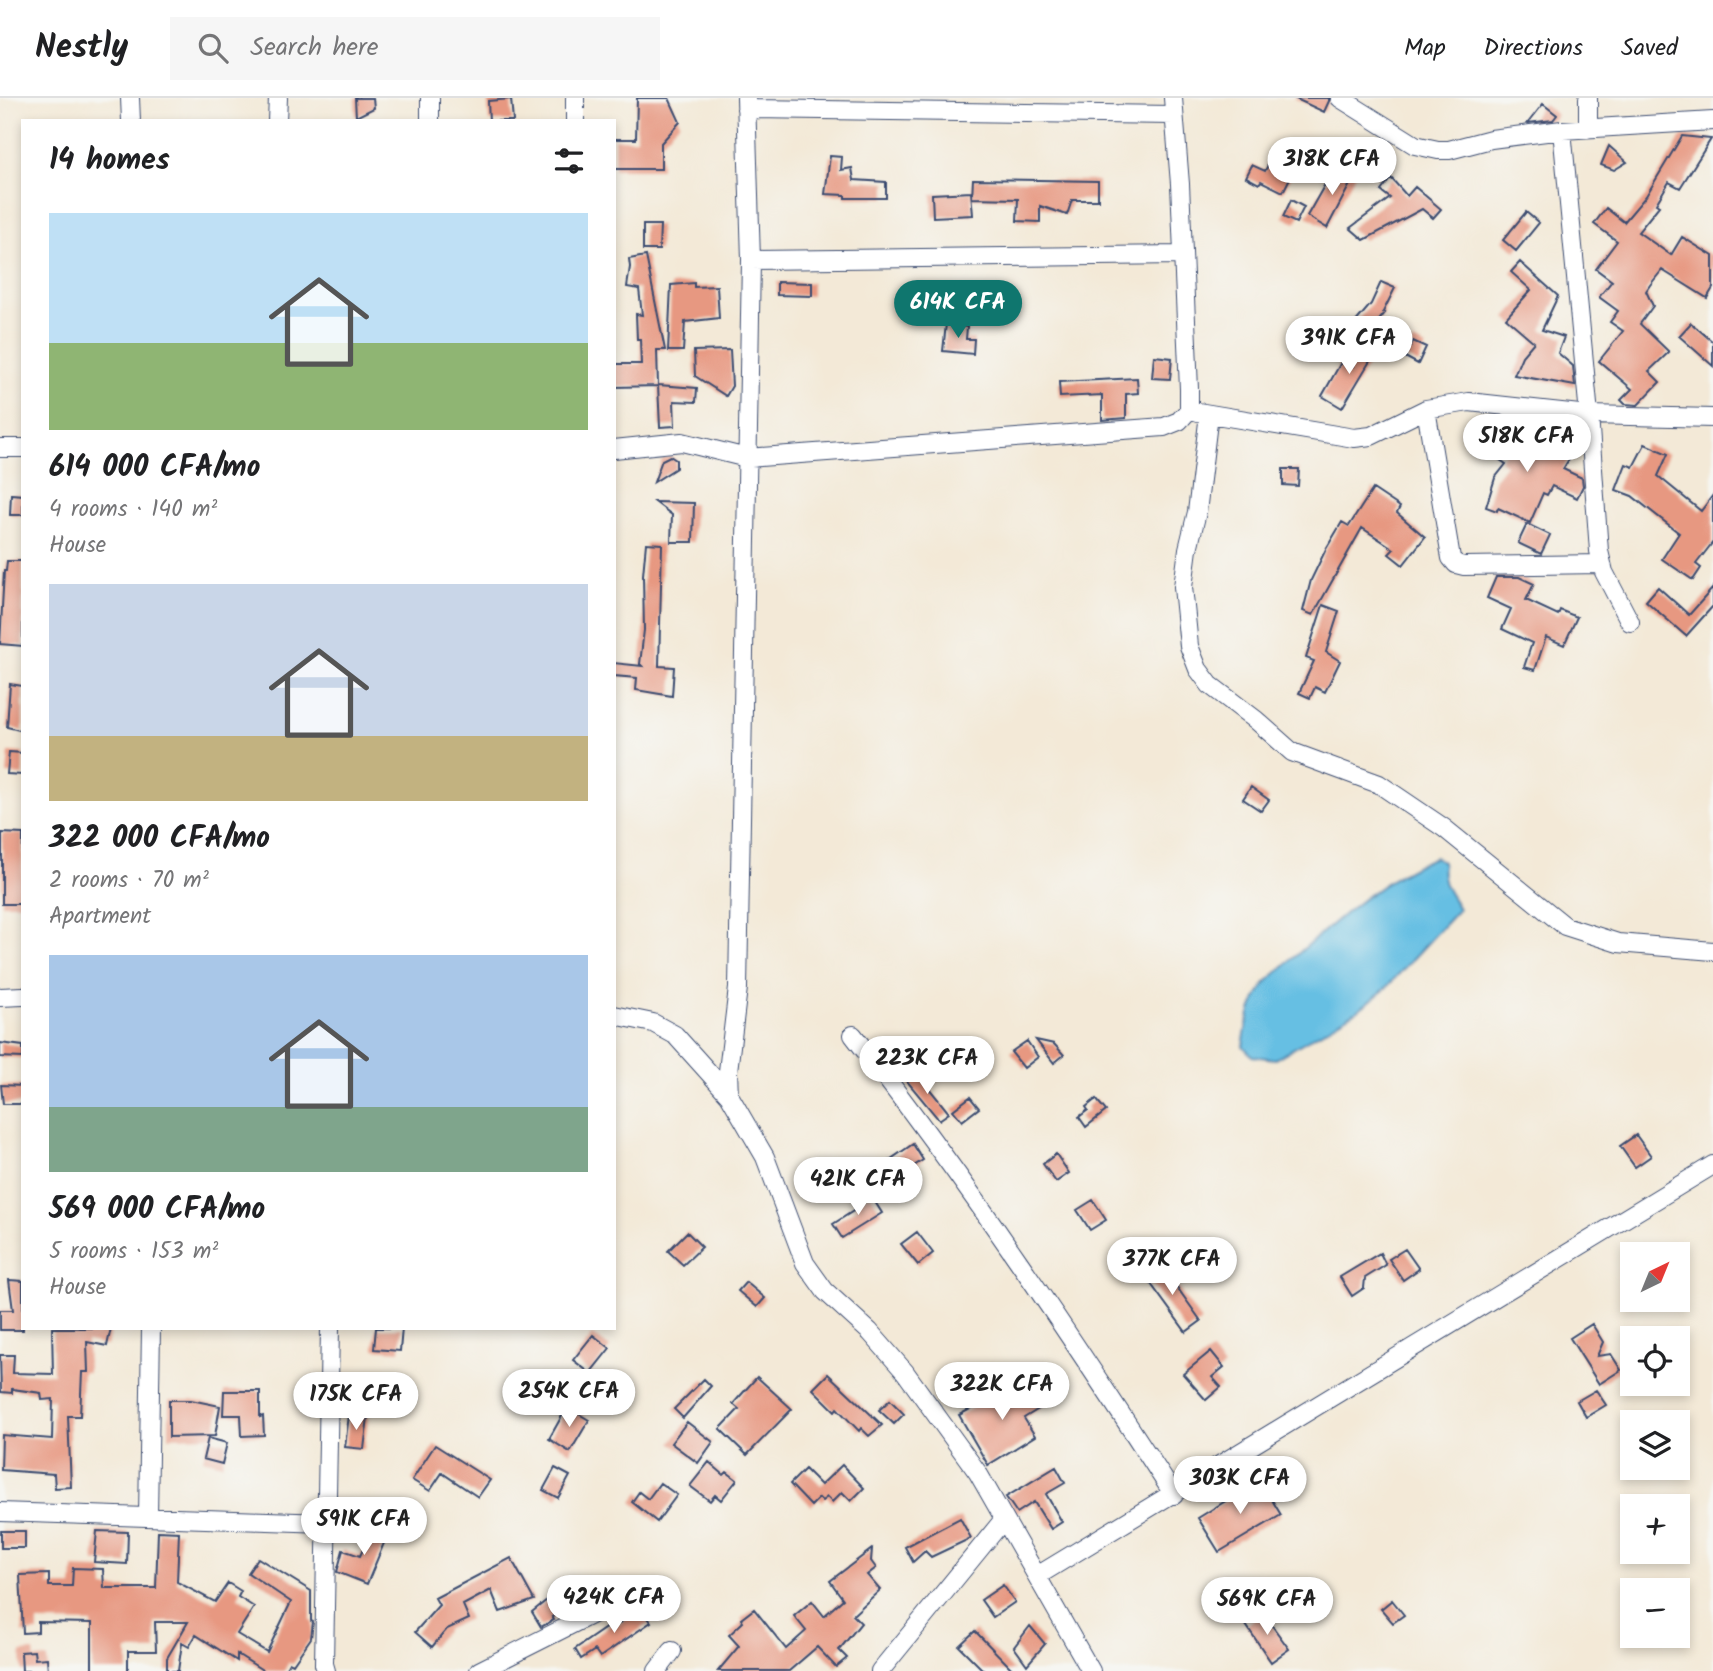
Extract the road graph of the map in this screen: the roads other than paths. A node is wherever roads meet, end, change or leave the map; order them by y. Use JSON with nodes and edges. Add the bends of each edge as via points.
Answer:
{"nodes":[{"id":1,"x":130,"y":98,"type":"edge"},
{"id":2,"x":278,"y":98,"type":"edge"},
{"id":3,"x":430,"y":98,"type":"edge"},
{"id":4,"x":575,"y":98,"type":"edge"},
{"id":5,"x":1340,"y":98,"type":"edge"},
{"id":6,"x":1588,"y":98,"type":"edge"},
{"id":7,"x":746,"y":104,"type":"edge"},
{"id":8,"x":1173,"y":106,"type":"edge"},
{"id":9,"x":131,"y":119,"type":"edge"},
{"id":10,"x":277,"y":119,"type":"edge"},
{"id":11,"x":429,"y":119,"type":"edge"},
{"id":12,"x":575,"y":119,"type":"edge"},
{"id":13,"x":1713,"y":121,"type":"edge"},
{"id":14,"x":1588,"y":129,"type":"junction"},
{"id":15,"x":1562,"y":130,"type":"junction"},
{"id":16,"x":1183,"y":255,"type":"junction"},
{"id":17,"x":751,"y":260,"type":"junction"},
{"id":18,"x":1426,"y":409,"type":"junction"},
{"id":19,"x":1189,"y":410,"type":"junction"},
{"id":20,"x":1209,"y":414,"type":"junction"},
{"id":21,"x":1589,"y":415,"type":"junction"},
{"id":22,"x":1713,"y":418,"type":"edge"},
{"id":23,"x":0,"y":448,"type":"edge"},
{"id":24,"x":21,"y":448,"type":"edge"},
{"id":25,"x":616,"y":449,"type":"edge"},
{"id":26,"x":747,"y":458,"type":"junction"},
{"id":27,"x":1602,"y":564,"type":"junction"},
{"id":28,"x":1630,"y":622,"type":"dead end"},
{"id":29,"x":1713,"y":951,"type":"edge"},
{"id":30,"x":21,"y":996,"type":"edge"},
{"id":31,"x":0,"y":997,"type":"edge"},
{"id":32,"x":616,"y":1015,"type":"edge"},
{"id":33,"x":853,"y":1035,"type":"dead end"},
{"id":34,"x":729,"y":1095,"type":"junction"},
{"id":35,"x":1713,"y":1166,"type":"edge"},
{"id":36,"x":151,"y":1330,"type":"edge"},
{"id":37,"x":330,"y":1330,"type":"edge"},
{"id":38,"x":1174,"y":1495,"type":"junction"},
{"id":39,"x":0,"y":1512,"type":"edge"},
{"id":40,"x":148,"y":1517,"type":"junction"},
{"id":41,"x":1004,"y":1519,"type":"junction"},
{"id":42,"x":326,"y":1523,"type":"junction"},
{"id":43,"x":1037,"y":1576,"type":"junction"},
{"id":44,"x":630,"y":1595,"type":"dead end"},
{"id":45,"x":673,"y":1651,"type":"dead end"},
{"id":46,"x":1085,"y":1668,"type":"edge"},
{"id":47,"x":326,"y":1671,"type":"edge"},
{"id":48,"x":479,"y":1671,"type":"edge"},
{"id":49,"x":657,"y":1671,"type":"edge"},
{"id":50,"x":880,"y":1671,"type":"edge"}],
"edges":[{"from":1,"to":9,"type":"street"},
{"from":2,"to":10,"type":"street"},
{"from":3,"to":11,"type":"street"},
{"from":4,"to":12,"type":"street"},
{"from":5,"to":15,"type":"street","via":[[1415,145],[1438,150]]},
{"from":6,"to":14,"type":"street"},
{"from":7,"to":8,"type":"street"},
{"from":7,"to":17,"type":"street"},
{"from":8,"to":16,"type":"street"},
{"from":13,"to":14,"type":"street"},
{"from":14,"to":15,"type":"street"},
{"from":15,"to":21,"type":"street"},
{"from":16,"to":17,"type":"street"},
{"from":16,"to":19,"type":"street"},
{"from":17,"to":26,"type":"street"},
{"from":18,"to":20,"type":"street","via":[[1371,436],[1354,438]]},
{"from":18,"to":21,"type":"street","via":[[1469,402]]},
{"from":18,"to":27,"type":"street","via":[[1446,536],[1456,564]]},
{"from":19,"to":20,"type":"street"},
{"from":19,"to":26,"type":"street","via":[[1164,427]]},
{"from":20,"to":29,"type":"street","via":[[1184,587],[1189,646],[1210,685],[1292,751],[1379,784],[1444,828],[1565,926],[1618,943]]},
{"from":21,"to":22,"type":"street"},
{"from":21,"to":27,"type":"street"},
{"from":23,"to":24,"type":"street"},
{"from":25,"to":26,"type":"street","via":[[682,442]]},
{"from":26,"to":34,"type":"street","via":[[738,988]]},
{"from":27,"to":28,"type":"street"},
{"from":30,"to":31,"type":"street"},
{"from":32,"to":34,"type":"street","via":[[653,1023],[675,1035]]},
{"from":33,"to":38,"type":"street","via":[[1076,1345]]},
{"from":34,"to":41,"type":"street","via":[[765,1157],[814,1277],[905,1372],[978,1474]]},
{"from":35,"to":38,"type":"street"},
{"from":36,"to":40,"type":"street"},
{"from":37,"to":42,"type":"street"},
{"from":38,"to":43,"type":"street"},
{"from":39,"to":40,"type":"street"},
{"from":40,"to":42,"type":"street"},
{"from":41,"to":43,"type":"street"},
{"from":41,"to":50,"type":"street"},
{"from":42,"to":47,"type":"street"},
{"from":43,"to":46,"type":"street"},
{"from":44,"to":48,"type":"street"},
{"from":45,"to":49,"type":"street"}]}
